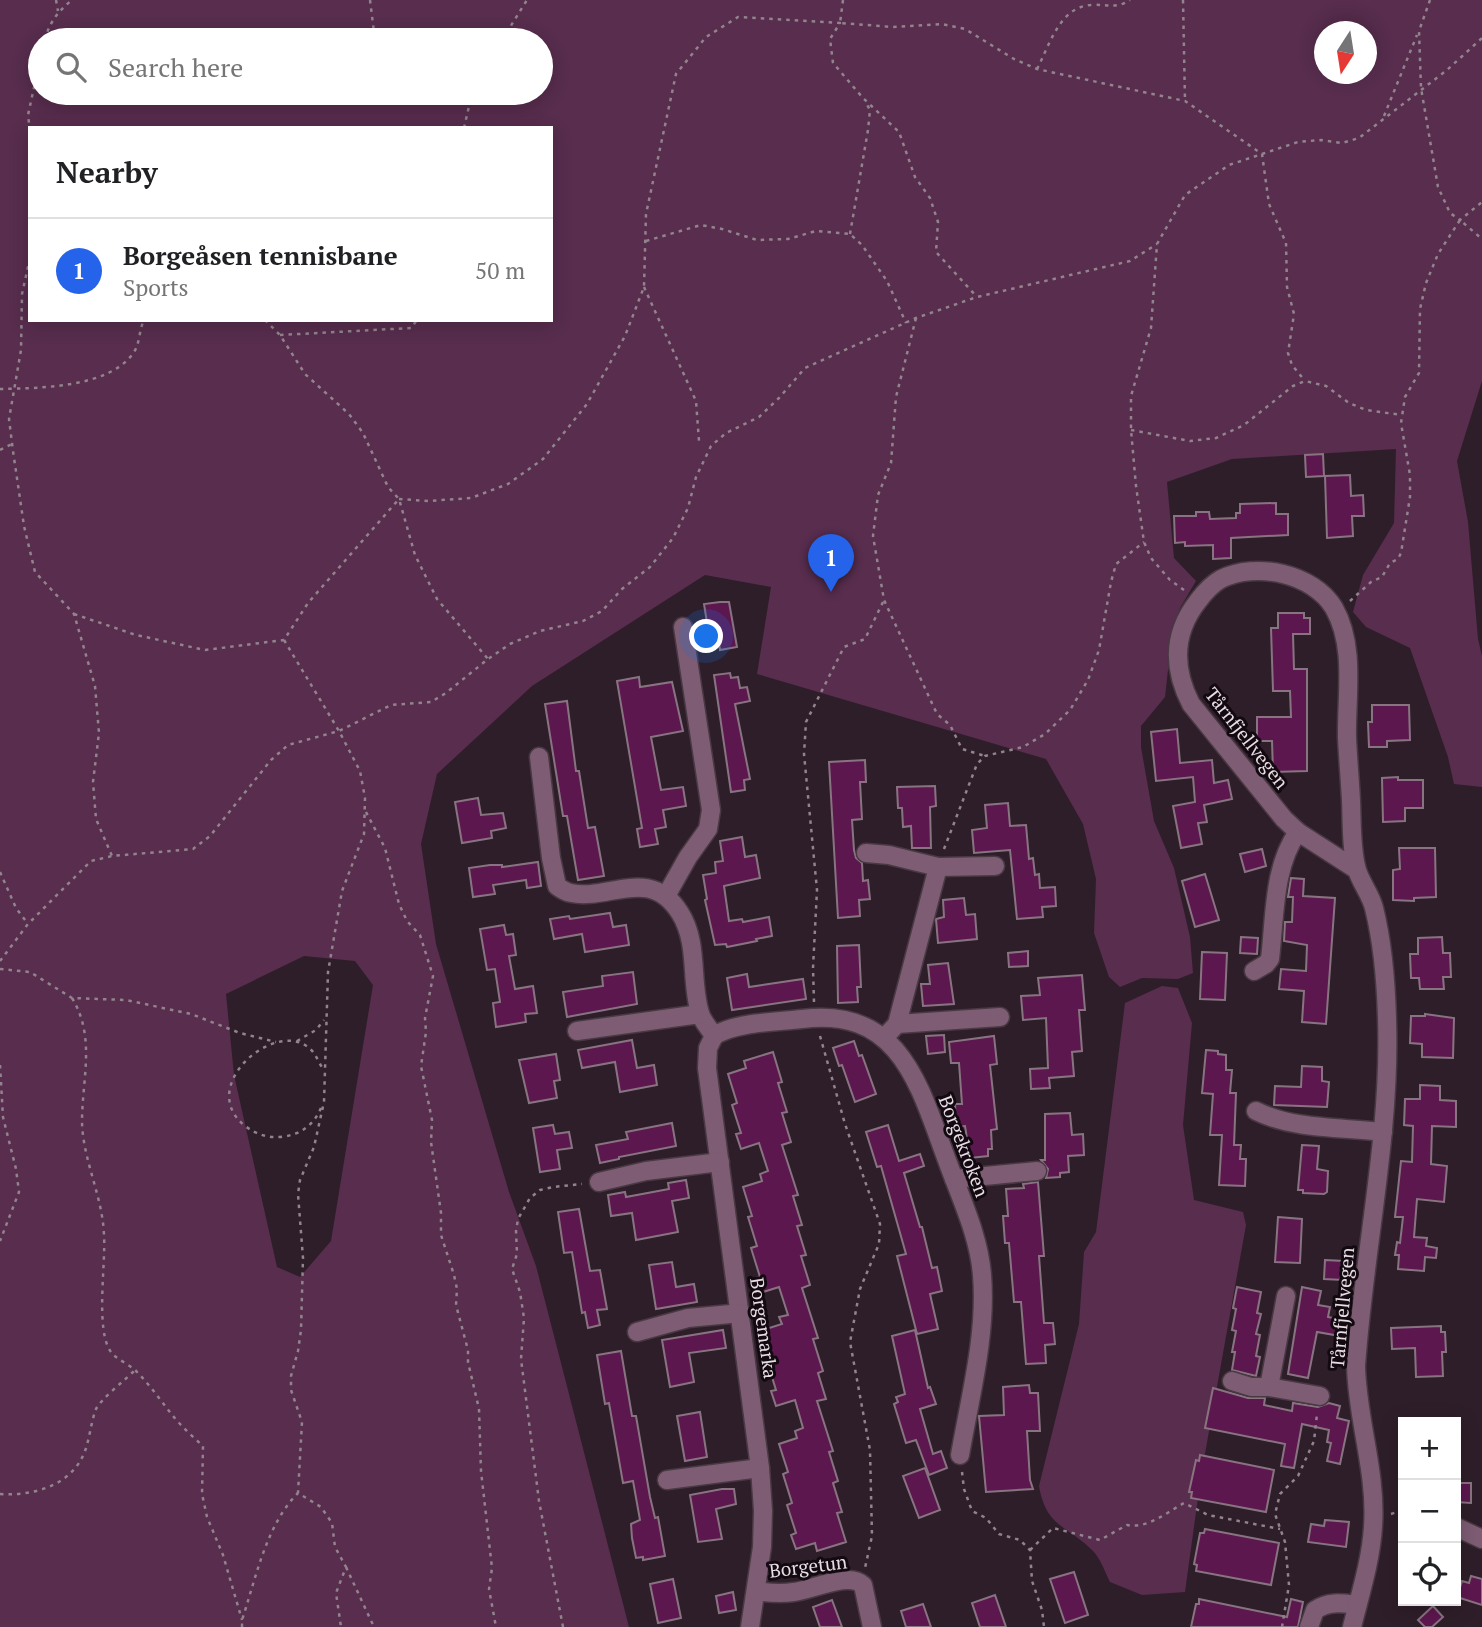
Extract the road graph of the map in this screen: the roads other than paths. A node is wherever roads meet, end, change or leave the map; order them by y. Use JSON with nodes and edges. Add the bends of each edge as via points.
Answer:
{"nodes":[{"id":1,"x":683,"y":627,"type":"dead end"},
{"id":2,"x":539,"y":757,"type":"dead end"},
{"id":3,"x":1298,"y":832,"type":"junction"},
{"id":4,"x":866,"y":853,"type":"dead end"},
{"id":5,"x":995,"y":866,"type":"dead end"},
{"id":6,"x":938,"y":867,"type":"junction"},
{"id":7,"x":1357,"y":870,"type":"junction"},
{"id":8,"x":666,"y":896,"type":"junction"},
{"id":9,"x":1254,"y":971,"type":"dead end"},
{"id":10,"x":700,"y":1014,"type":"junction"},
{"id":11,"x":1000,"y":1017,"type":"dead end"},
{"id":12,"x":576,"y":1031,"type":"dead end"},
{"id":13,"x":890,"y":1031,"type":"junction"},
{"id":14,"x":714,"y":1036,"type":"junction"},
{"id":15,"x":1256,"y":1111,"type":"dead end"},
{"id":16,"x":1383,"y":1132,"type":"junction"},
{"id":17,"x":720,"y":1162,"type":"junction"},
{"id":18,"x":1037,"y":1171,"type":"dead end"},
{"id":19,"x":954,"y":1179,"type":"junction"},
{"id":20,"x":599,"y":1182,"type":"road end"},
{"id":21,"x":1286,"y":1296,"type":"dead end"},
{"id":22,"x":741,"y":1313,"type":"junction"},
{"id":23,"x":637,"y":1332,"type":"dead end"},
{"id":24,"x":1232,"y":1381,"type":"dead end"},
{"id":25,"x":1269,"y":1387,"type":"junction"},
{"id":26,"x":1320,"y":1396,"type":"road end"},
{"id":27,"x":960,"y":1455,"type":"road end"},
{"id":28,"x":760,"y":1468,"type":"junction"},
{"id":29,"x":667,"y":1480,"type":"dead end"},
{"id":30,"x":1461,"y":1529,"type":"edge"},
{"id":31,"x":1482,"y":1539,"type":"edge"},
{"id":32,"x":756,"y":1591,"type":"junction"},
{"id":33,"x":1357,"y":1605,"type":"junction"},
{"id":34,"x":750,"y":1627,"type":"edge"},
{"id":35,"x":872,"y":1627,"type":"edge"},
{"id":36,"x":1309,"y":1627,"type":"edge"},
{"id":37,"x":1352,"y":1627,"type":"edge"}],
"edges":[{"from":1,"to":8,"type":"street","via":[[711,810],[708,829]]},
{"from":2,"to":8,"type":"street","via":[[557,886],[570,893],[628,887]]},
{"from":3,"to":7,"type":"street","name":"Tårnfjellvegen"},
{"from":3,"to":7,"type":"street","name":"Tårnfjellvegen","via":[[1205,722],[1181,684],[1181,631],[1191,610],[1221,579],[1249,572],[1295,577],[1315,586],[1340,620],[1348,674],[1347,738]]},
{"from":3,"to":9,"type":"street","via":[[1288,846],[1281,873],[1270,959]]},
{"from":4,"to":6,"type":"street"},
{"from":5,"to":6,"type":"street"},
{"from":6,"to":13,"type":"street"},
{"from":7,"to":16,"type":"street","name":"Tårnfjellvegen","via":[[1373,904],[1383,968],[1387,1018]]},
{"from":8,"to":10,"type":"street","via":[[690,934]]},
{"from":10,"to":12,"type":"street"},
{"from":10,"to":14,"type":"street"},
{"from":11,"to":13,"type":"street"},
{"from":13,"to":14,"type":"street","name":"Borgekroken","via":[[815,1017],[733,1028]]},
{"from":13,"to":19,"type":"street","name":"Borgekroken","via":[[918,1082]]},
{"from":14,"to":17,"type":"street","name":"Borgemarka","via":[[707,1068]]},
{"from":15,"to":16,"type":"street","via":[[1282,1122]]},
{"from":16,"to":33,"type":"street","name":"Tårnfjellvegen","via":[[1356,1366],[1374,1525]]},
{"from":17,"to":20,"type":"street"},
{"from":17,"to":22,"type":"street","name":"Borgemarka"},
{"from":18,"to":19,"type":"street"},
{"from":19,"to":27,"type":"street","name":"Borgekroken","via":[[982,1275],[981,1332]]},
{"from":21,"to":25,"type":"street"},
{"from":22,"to":23,"type":"street","via":[[688,1318]]},
{"from":22,"to":28,"type":"street","name":"Borgemarka"},
{"from":24,"to":25,"type":"street"},
{"from":25,"to":26,"type":"street"},
{"from":28,"to":29,"type":"street"},
{"from":28,"to":32,"type":"street","name":"Borgemarka","via":[[762,1547]]},
{"from":30,"to":31,"type":"street"},
{"from":32,"to":34,"type":"street","name":"Borgemarka"},
{"from":32,"to":35,"type":"street","name":"Borgetun","via":[[796,1592],[841,1580],[859,1581]]},
{"from":33,"to":36,"type":"street","via":[[1324,1605],[1315,1610]]},
{"from":33,"to":37,"type":"street","name":"Tårnfjellvegen"}]}
